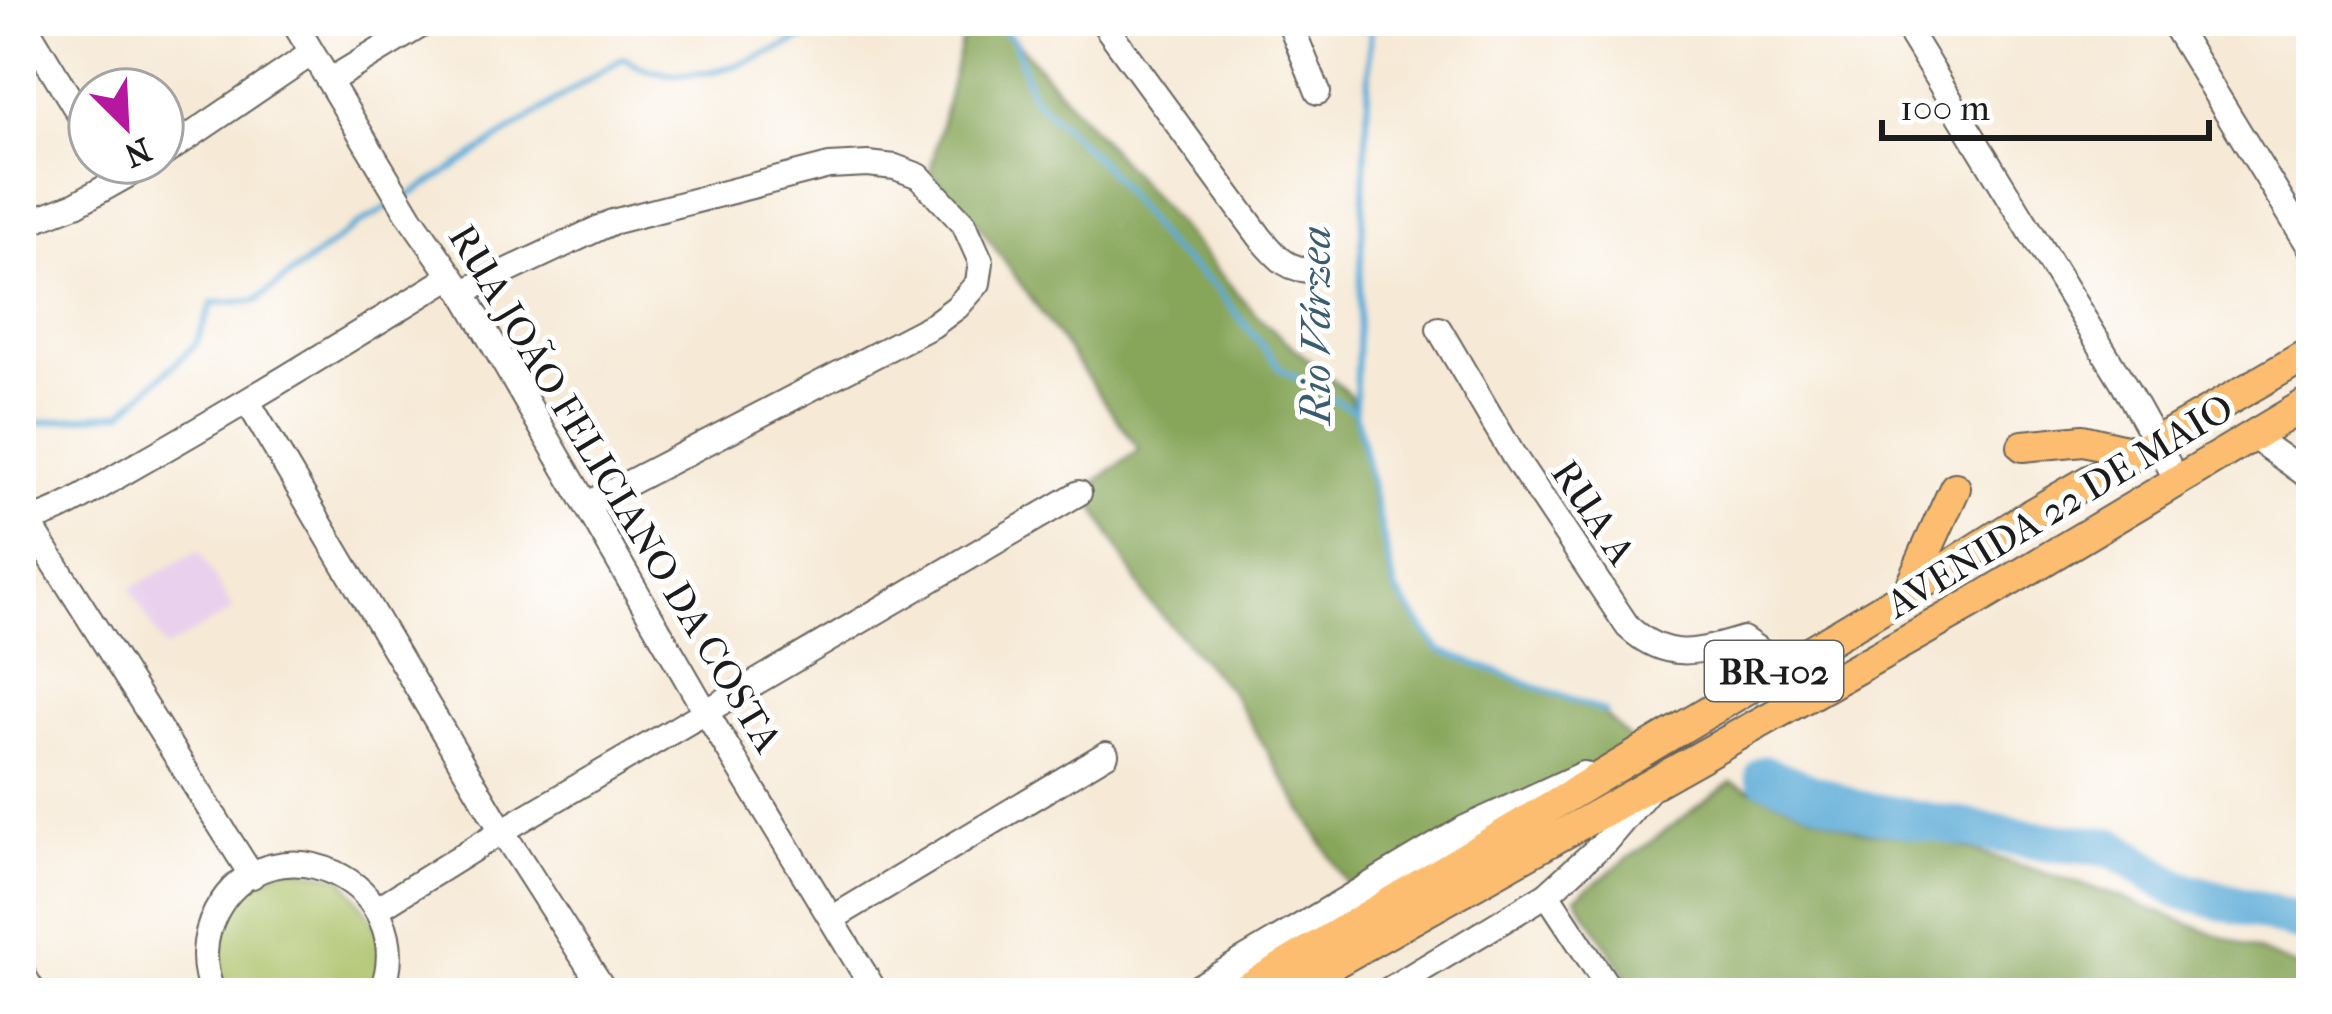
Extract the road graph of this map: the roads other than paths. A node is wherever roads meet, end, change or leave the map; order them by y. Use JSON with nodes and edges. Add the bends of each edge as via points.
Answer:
{"nodes":[{"id":1,"x":22,"y":21,"type":"edge"},
{"id":2,"x":293,"y":21,"type":"edge"},
{"id":3,"x":428,"y":21,"type":"edge"},
{"id":4,"x":1102,"y":21,"type":"edge"},
{"id":5,"x":1289,"y":21,"type":"edge"},
{"id":6,"x":1902,"y":21,"type":"edge"},
{"id":7,"x":2170,"y":21,"type":"edge"},
{"id":8,"x":312,"y":53,"type":"junction"},
{"id":9,"x":329,"y":81,"type":"junction"},
{"id":10,"x":1318,"y":92,"type":"dead end"},
{"id":11,"x":66,"y":93,"type":"edge"},
{"id":12,"x":186,"y":139,"type":"edge"},
{"id":13,"x":97,"y":186,"type":"edge"},
{"id":14,"x":21,"y":224,"type":"edge"},
{"id":15,"x":2311,"y":249,"type":"edge"},
{"id":16,"x":1316,"y":270,"type":"dead end"},
{"id":17,"x":457,"y":284,"type":"junction"},
{"id":18,"x":1439,"y":329,"type":"dead end"},
{"id":19,"x":2311,"y":352,"type":"edge"},
{"id":20,"x":2311,"y":401,"type":"edge"},
{"id":21,"x":248,"y":402,"type":"junction"},
{"id":22,"x":2252,"y":436,"type":"junction"},
{"id":23,"x":2024,"y":446,"type":"dead end"},
{"id":24,"x":2148,"y":448,"type":"junction"},
{"id":25,"x":2311,"y":478,"type":"edge"},
{"id":26,"x":2177,"y":480,"type":"junction"},
{"id":27,"x":1955,"y":488,"type":"dead end"},
{"id":28,"x":1079,"y":493,"type":"dead end"},
{"id":29,"x":588,"y":504,"type":"junction"},
{"id":30,"x":23,"y":517,"type":"edge"},
{"id":31,"x":1907,"y":593,"type":"junction"},
{"id":32,"x":1782,"y":666,"type":"junction"},
{"id":33,"x":1808,"y":698,"type":"junction"},
{"id":34,"x":707,"y":714,"type":"junction"},
{"id":35,"x":1647,"y":750,"type":"junction"},
{"id":36,"x":1106,"y":754,"type":"dead end"},
{"id":37,"x":1657,"y":782,"type":"junction"},
{"id":38,"x":502,"y":831,"type":"junction"},
{"id":39,"x":252,"y":876,"type":"junction"},
{"id":40,"x":1547,"y":894,"type":"junction"},
{"id":41,"x":377,"y":909,"type":"junction"},
{"id":42,"x":833,"y":918,"type":"junction"},
{"id":43,"x":21,"y":971,"type":"edge"},
{"id":44,"x":34,"y":993,"type":"edge"},
{"id":45,"x":213,"y":993,"type":"edge"},
{"id":46,"x":381,"y":993,"type":"edge"},
{"id":47,"x":606,"y":993,"type":"edge"},
{"id":48,"x":876,"y":993,"type":"edge"},
{"id":49,"x":1188,"y":993,"type":"edge"},
{"id":50,"x":1239,"y":993,"type":"edge"},
{"id":51,"x":1281,"y":993,"type":"edge"},
{"id":52,"x":1383,"y":993,"type":"edge"},
{"id":53,"x":1612,"y":993,"type":"edge"}],
"edges":[{"from":1,"to":11,"type":"street"},
{"from":2,"to":8,"type":"street","name":"RUA JOÃO FELICIANO DA COSTA"},
{"from":3,"to":9,"type":"street"},
{"from":4,"to":16,"type":"street","via":[[1284,265]]},
{"from":5,"to":10,"type":"street"},
{"from":6,"to":24,"type":"street"},
{"from":7,"to":15,"type":"street"},
{"from":8,"to":9,"type":"street","name":"RUA JOÃO FELICIANO DA COSTA"},
{"from":8,"to":12,"type":"street"},
{"from":9,"to":17,"type":"street","name":"RUA JOÃO FELICIANO DA COSTA"},
{"from":13,"to":14,"type":"street","via":[[76,204]]},
{"from":17,"to":21,"type":"street"},
{"from":17,"to":29,"type":"street","name":"RUA JOÃO FELICIANO DA COSTA"},
{"from":17,"to":29,"type":"street","via":[[612,222],[829,166],[868,164],[919,176],[964,224],[981,262],[978,283],[945,316]]},
{"from":18,"to":32,"type":"street","name":"RUA A","via":[[1628,627],[1670,652],[1743,639]]},
{"from":19,"to":24,"type":"main road","name":"AVENIDA 22 DE MAIO","number":"BR-102"},
{"from":20,"to":22,"type":"main road","name":"AVENIDA 22 DE MAIO","number":"BR-102"},
{"from":21,"to":30,"type":"street","via":[[75,500]]},
{"from":21,"to":38,"type":"street"},
{"from":22,"to":25,"type":"street"},
{"from":22,"to":26,"type":"main road","name":"AVENIDA 22 DE MAIO","number":"BR-102"},
{"from":23,"to":24,"type":"main road","via":[[2083,440]]},
{"from":24,"to":26,"type":"street"},
{"from":24,"to":31,"type":"main road","name":"AVENIDA 22 DE MAIO","number":"BR-102"},
{"from":26,"to":33,"type":"main road","name":"AVENIDA 22 DE MAIO","number":"BR-102"},
{"from":27,"to":31,"type":"main road"},
{"from":28,"to":34,"type":"street"},
{"from":29,"to":34,"type":"street","name":"RUA JOÃO FELICIANO DA COSTA"},
{"from":30,"to":39,"type":"street"},
{"from":31,"to":32,"type":"main road","name":"AVENIDA 22 DE MAIO","number":"BR-102"},
{"from":32,"to":33,"type":"street"},
{"from":32,"to":35,"type":"main road","name":"AVENIDA 22 DE MAIO","number":"BR-102"},
{"from":33,"to":37,"type":"main road","name":"AVENIDA 22 DE MAIO","number":"BR-102"},
{"from":34,"to":38,"type":"street"},
{"from":34,"to":42,"type":"street","name":"RUA JOÃO FELICIANO DA COSTA"},
{"from":35,"to":49,"type":"street","name":"AVENIDA 22 DE MAIO","via":[[1487,816]]},
{"from":35,"to":50,"type":"main road","name":"AVENIDA 22 DE MAIO","number":"BR-102"},
{"from":36,"to":42,"type":"street"},
{"from":37,"to":40,"type":"street"},
{"from":37,"to":51,"type":"main road","name":"AVENIDA 22 DE MAIO","number":"BR-102"},
{"from":38,"to":41,"type":"street"},
{"from":38,"to":47,"type":"street"},
{"from":39,"to":41,"type":"street","via":[[285,864],[321,867],[353,882]]},
{"from":39,"to":45,"type":"street","via":[[211,922],[205,964]]},
{"from":40,"to":52,"type":"street"},
{"from":40,"to":53,"type":"street"},
{"from":41,"to":46,"type":"street","via":[[389,962]]},
{"from":42,"to":48,"type":"street","name":"RUA JOÃO FELICIANO DA COSTA"},
{"from":43,"to":44,"type":"street"}]}
